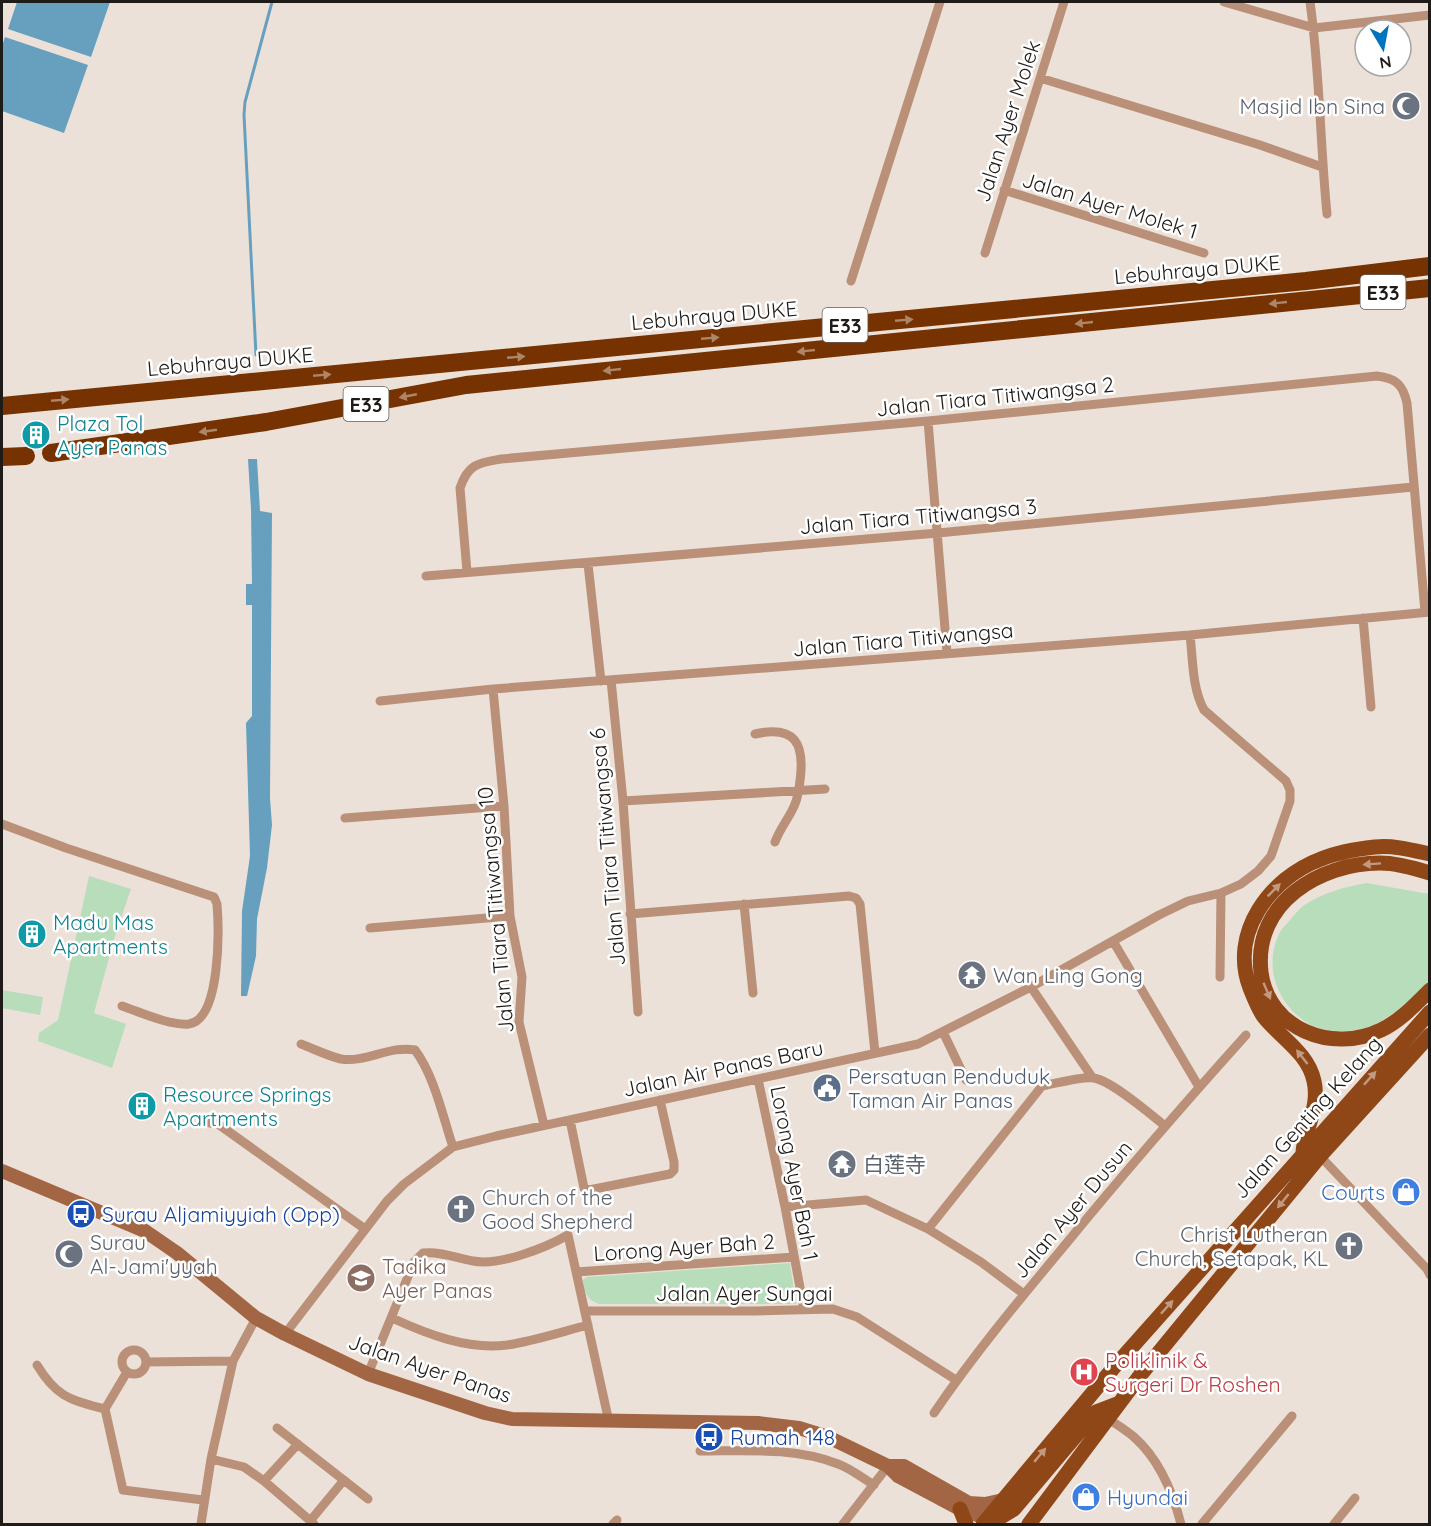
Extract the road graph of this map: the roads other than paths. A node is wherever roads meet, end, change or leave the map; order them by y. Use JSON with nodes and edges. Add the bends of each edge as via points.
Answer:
{"nodes":[{"id":1,"x":940,"y":2,"type":"edge"},
{"id":2,"x":1064,"y":2,"type":"edge"},
{"id":3,"x":1224,"y":2,"type":"edge"},
{"id":4,"x":1310,"y":2,"type":"edge"},
{"id":5,"x":1430,"y":15,"type":"edge"},
{"id":6,"x":1314,"y":28,"type":"junction"},
{"id":7,"x":1040,"y":78,"type":"junction"},
{"id":8,"x":1322,"y":167,"type":"junction"},
{"id":9,"x":1004,"y":190,"type":"junction"},
{"id":10,"x":1327,"y":214,"type":"dead end"},
{"id":11,"x":985,"y":253,"type":"dead end"},
{"id":12,"x":1204,"y":253,"type":"dead end"},
{"id":13,"x":1428,"y":266,"type":"edge"},
{"id":14,"x":850,"y":281,"type":"dead end"},
{"id":15,"x":1430,"y":288,"type":"edge"},
{"id":16,"x":2,"y":401,"type":"edge"},
{"id":17,"x":35,"y":402,"type":"junction"},
{"id":18,"x":2,"y":406,"type":"edge"},
{"id":19,"x":928,"y":421,"type":"junction"},
{"id":20,"x":51,"y":453,"type":"dead end"},
{"id":21,"x":26,"y":456,"type":"dead end"},
{"id":22,"x":2,"y":457,"type":"edge"},
{"id":23,"x":1413,"y":487,"type":"junction"},
{"id":24,"x":938,"y":533,"type":"junction"},
{"id":25,"x":588,"y":564,"type":"junction"},
{"id":26,"x":467,"y":572,"type":"junction"},
{"id":27,"x":426,"y":576,"type":"dead end"},
{"id":28,"x":1427,"y":612,"type":"edge"},
{"id":29,"x":1363,"y":618,"type":"junction"},
{"id":30,"x":1190,"y":635,"type":"junction"},
{"id":31,"x":947,"y":653,"type":"junction"},
{"id":32,"x":611,"y":680,"type":"junction"},
{"id":33,"x":601,"y":681,"type":"junction"},
{"id":34,"x":494,"y":689,"type":"junction"},
{"id":35,"x":380,"y":701,"type":"dead end"},
{"id":36,"x":1371,"y":708,"type":"dead end"},
{"id":37,"x":755,"y":734,"type":"dead end"},
{"id":38,"x":825,"y":789,"type":"dead end"},
{"id":39,"x":798,"y":791,"type":"junction"},
{"id":40,"x":623,"y":801,"type":"junction"},
{"id":41,"x":504,"y":806,"type":"junction"},
{"id":42,"x":345,"y":818,"type":"dead end"},
{"id":43,"x":2,"y":824,"type":"edge"},
{"id":44,"x":775,"y":842,"type":"dead end"},
{"id":45,"x":1430,"y":854,"type":"edge"},
{"id":46,"x":1430,"y":873,"type":"edge"},
{"id":47,"x":1221,"y":893,"type":"junction"},
{"id":48,"x":744,"y":904,"type":"junction"},
{"id":49,"x":630,"y":914,"type":"junction"},
{"id":50,"x":510,"y":916,"type":"junction"},
{"id":51,"x":369,"y":928,"type":"dead end"},
{"id":52,"x":1113,"y":941,"type":"junction"},
{"id":53,"x":1220,"y":977,"type":"dead end"},
{"id":54,"x":1031,"y":987,"type":"junction"},
{"id":55,"x":1430,"y":990,"type":"edge"},
{"id":56,"x":753,"y":993,"type":"dead end"},
{"id":57,"x":122,"y":1006,"type":"dead end"},
{"id":58,"x":638,"y":1012,"type":"dead end"},
{"id":59,"x":1430,"y":1012,"type":"edge"},
{"id":60,"x":943,"y":1032,"type":"junction"},
{"id":61,"x":1246,"y":1035,"type":"dead end"},
{"id":62,"x":1430,"y":1035,"type":"edge"},
{"id":63,"x":301,"y":1044,"type":"dead end"},
{"id":64,"x":875,"y":1053,"type":"junction"},
{"id":65,"x":1092,"y":1077,"type":"junction"},
{"id":66,"x":758,"y":1079,"type":"junction"},
{"id":67,"x":966,"y":1080,"type":"dead end"},
{"id":68,"x":1199,"y":1087,"type":"junction"},
{"id":69,"x":660,"y":1100,"type":"junction"},
{"id":70,"x":570,"y":1120,"type":"junction"},
{"id":71,"x":210,"y":1123,"type":"dead end"},
{"id":72,"x":544,"y":1125,"type":"junction"},
{"id":73,"x":1164,"y":1125,"type":"junction"},
{"id":74,"x":453,"y":1147,"type":"junction"},
{"id":75,"x":1303,"y":1152,"type":"junction"},
{"id":76,"x":1320,"y":1156,"type":"junction"},
{"id":77,"x":2,"y":1171,"type":"edge"},
{"id":78,"x":785,"y":1207,"type":"junction"},
{"id":79,"x":365,"y":1229,"type":"junction"},
{"id":80,"x":928,"y":1229,"type":"junction"},
{"id":81,"x":794,"y":1257,"type":"junction"},
{"id":82,"x":1429,"y":1271,"type":"edge"},
{"id":83,"x":576,"y":1272,"type":"junction"},
{"id":84,"x":1024,"y":1294,"type":"junction"},
{"id":85,"x":804,"y":1310,"type":"junction"},
{"id":86,"x":585,"y":1311,"type":"junction"},
{"id":87,"x":256,"y":1318,"type":"junction"},
{"id":88,"x":392,"y":1318,"type":"junction"},
{"id":89,"x":588,"y":1325,"type":"junction"},
{"id":90,"x":285,"y":1334,"type":"junction"},
{"id":91,"x":233,"y":1361,"type":"junction"},
{"id":92,"x":146,"y":1362,"type":"junction"},
{"id":93,"x":37,"y":1365,"type":"dead end"},
{"id":94,"x":127,"y":1372,"type":"junction"},
{"id":95,"x":368,"y":1374,"type":"junction"},
{"id":96,"x":956,"y":1380,"type":"junction"},
{"id":97,"x":1117,"y":1404,"type":"junction"},
{"id":98,"x":105,"y":1409,"type":"junction"},
{"id":99,"x":934,"y":1413,"type":"dead end"},
{"id":100,"x":1293,"y":1416,"type":"dead end"},
{"id":101,"x":1107,"y":1418,"type":"junction"},
{"id":102,"x":609,"y":1422,"type":"junction"},
{"id":103,"x":277,"y":1428,"type":"dead end"},
{"id":104,"x":298,"y":1444,"type":"junction"},
{"id":105,"x":700,"y":1451,"type":"dead end"},
{"id":106,"x":211,"y":1459,"type":"junction"},
{"id":107,"x":888,"y":1466,"type":"junction"},
{"id":108,"x":344,"y":1480,"type":"junction"},
{"id":109,"x":264,"y":1481,"type":"junction"},
{"id":110,"x":874,"y":1485,"type":"junction"},
{"id":111,"x":1355,"y":1498,"type":"dead end"},
{"id":112,"x":368,"y":1499,"type":"dead end"},
{"id":113,"x":203,"y":1500,"type":"junction"},
{"id":114,"x":1003,"y":1500,"type":"junction"},
{"id":115,"x":960,"y":1509,"type":"junction"},
{"id":116,"x":986,"y":1522,"type":"edge"},
{"id":117,"x":312,"y":1523,"type":"edge"},
{"id":118,"x":201,"y":1524,"type":"edge"},
{"id":119,"x":843,"y":1524,"type":"edge"},
{"id":120,"x":966,"y":1524,"type":"edge"},
{"id":121,"x":1029,"y":1524,"type":"edge"},
{"id":122,"x":1181,"y":1524,"type":"edge"},
{"id":123,"x":1202,"y":1524,"type":"edge"},
{"id":124,"x":1334,"y":1524,"type":"edge"}],
"edges":[{"from":1,"to":14,"type":"street"},
{"from":2,"to":7,"type":"street","name":"Jalan Ayer Molek"},
{"from":3,"to":6,"type":"street"},
{"from":4,"to":6,"type":"street"},
{"from":5,"to":6,"type":"street"},
{"from":6,"to":8,"type":"street"},
{"from":7,"to":8,"type":"street"},
{"from":7,"to":9,"type":"street","name":"Jalan Ayer Molek"},
{"from":8,"to":10,"type":"street"},
{"from":9,"to":11,"type":"street","name":"Jalan Ayer Molek"},
{"from":9,"to":12,"type":"street","name":"Jalan Ayer Molek 1"},
{"from":17,"to":13,"type":"highway","name":"Lebuhraya DUKE","number":"E33","one_way":true},
{"from":15,"to":20,"type":"highway","name":"Lebuhraya DUKE","number":"E33","one_way":true,"via":[[466,385],[266,422]]},
{"from":16,"to":17,"type":"highway"},
{"from":17,"to":18,"type":"highway","name":"Lebuhraya DUKE","number":"E33"},
{"from":19,"to":23,"type":"street","name":"Jalan Tiara Titiwangsa 2","via":[[1390,378],[1405,392]]},
{"from":19,"to":24,"type":"street"},
{"from":19,"to":26,"type":"street","name":"Jalan Tiara Titiwangsa 2","via":[[477,464],[464,475],[460,488]]},
{"from":21,"to":22,"type":"highway"},
{"from":23,"to":24,"type":"street","name":"Jalan Tiara Titiwangsa 3"},
{"from":23,"to":28,"type":"street","name":"Jalan Tiara Titiwangsa 2"},
{"from":24,"to":25,"type":"street","name":"Jalan Tiara Titiwangsa 3"},
{"from":24,"to":31,"type":"street"},
{"from":25,"to":26,"type":"street","name":"Jalan Tiara Titiwangsa 3"},
{"from":25,"to":33,"type":"street"},
{"from":26,"to":27,"type":"street","name":"Jalan Tiara Titiwangsa 3"},
{"from":28,"to":29,"type":"street","name":"Jalan Tiara Titiwangsa"},
{"from":29,"to":30,"type":"street","name":"Jalan Tiara Titiwangsa"},
{"from":29,"to":36,"type":"street"},
{"from":30,"to":31,"type":"street","name":"Jalan Tiara Titiwangsa"},
{"from":30,"to":47,"type":"street","name":"Jalan Air Panas Baru","via":[[1195,686],[1204,710],[1286,781],[1290,790],[1290,801],[1271,856],[1241,884]]},
{"from":31,"to":32,"type":"street","name":"Jalan Tiara Titiwangsa"},
{"from":32,"to":33,"type":"street","name":"Jalan Tiara Titiwangsa"},
{"from":32,"to":40,"type":"street","name":"Jalan Tiara Titiwangsa 6"},
{"from":33,"to":34,"type":"street","name":"Jalan Tiara Titiwangsa"},
{"from":34,"to":35,"type":"street","name":"Jalan Tiara Titiwangsa"},
{"from":34,"to":41,"type":"street","name":"Jalan Tiara Titiwangsa 10"},
{"from":37,"to":39,"type":"street","via":[[782,731],[793,738],[802,765]]},
{"from":38,"to":39,"type":"street"},
{"from":39,"to":40,"type":"street"},
{"from":39,"to":44,"type":"street"},
{"from":40,"to":49,"type":"street","name":"Jalan Tiara Titiwangsa 6"},
{"from":41,"to":42,"type":"street"},
{"from":41,"to":50,"type":"street","name":"Jalan Tiara Titiwangsa 10"},
{"from":43,"to":57,"type":"street","via":[[214,897],[218,950],[213,990],[203,1016],[192,1024],[177,1024]]},
{"from":75,"to":45,"type":"main road","one_way":true,"via":[[1315,1104],[1314,1080],[1305,1059],[1260,1011],[1249,985],[1244,951],[1253,918],[1271,891],[1321,858],[1378,847]]},
{"from":46,"to":55,"type":"main road","one_way":true,"via":[[1381,863],[1341,868],[1310,880],[1297,888],[1273,916],[1260,959],[1266,990],[1284,1017],[1310,1035],[1337,1040],[1382,1030]]},
{"from":47,"to":52,"type":"street","name":"Jalan Air Panas Baru","via":[[1188,901]]},
{"from":47,"to":53,"type":"street"},
{"from":48,"to":49,"type":"street"},
{"from":48,"to":56,"type":"street"},
{"from":48,"to":64,"type":"street","via":[[856,898],[860,904]]},
{"from":49,"to":58,"type":"street","name":"Jalan Tiara Titiwangsa 6"},
{"from":50,"to":51,"type":"street"},
{"from":50,"to":72,"type":"street","name":"Jalan Tiara Titiwangsa 10","via":[[522,977],[519,1022]]},
{"from":52,"to":54,"type":"street","name":"Jalan Air Panas Baru"},
{"from":52,"to":68,"type":"street"},
{"from":54,"to":60,"type":"street","name":"Jalan Air Panas Baru"},
{"from":54,"to":65,"type":"street"},
{"from":75,"to":59,"type":"main road","name":"Jalan Genting Kelang","one_way":true},
{"from":60,"to":64,"type":"street","name":"Jalan Air Panas Baru","via":[[918,1044]]},
{"from":60,"to":67,"type":"street"},
{"from":61,"to":68,"type":"street","name":"Jalan Ayer Dusun"},
{"from":62,"to":76,"type":"main road","name":"Jalan Genting Kelang"},
{"from":63,"to":74,"type":"street","via":[[342,1059],[404,1048],[415,1050],[422,1059]]},
{"from":64,"to":66,"type":"street","name":"Jalan Air Panas Baru"},
{"from":65,"to":73,"type":"street"},
{"from":65,"to":80,"type":"street","via":[[1042,1086]]},
{"from":66,"to":69,"type":"street","name":"Jalan Air Panas Baru"},
{"from":66,"to":78,"type":"street","name":"Lorong Ayer Bah 1"},
{"from":68,"to":73,"type":"street","name":"Jalan Ayer Dusun"},
{"from":69,"to":70,"type":"street","name":"Jalan Air Panas Baru"},
{"from":69,"to":70,"type":"street","via":[[674,1162],[670,1174],[584,1188]]},
{"from":70,"to":72,"type":"street","name":"Jalan Air Panas Baru"},
{"from":71,"to":79,"type":"street","via":[[218,1124]]},
{"from":72,"to":74,"type":"street","name":"Jalan Air Panas Baru"},
{"from":73,"to":84,"type":"street","name":"Jalan Ayer Dusun"},
{"from":74,"to":79,"type":"street","name":"Jalan Air Panas Baru","via":[[404,1184]]},
{"from":114,"to":75,"type":"main road","name":"Jalan Genting Kelang","one_way":true},
{"from":76,"to":82,"type":"street"},
{"from":76,"to":97,"type":"main road","name":"Jalan Genting Kelang","one_way":true},
{"from":77,"to":87,"type":"street","name":"Jalan Ayer Panas","via":[[145,1232],[177,1252]]},
{"from":78,"to":80,"type":"street","via":[[866,1200]]},
{"from":78,"to":81,"type":"street","name":"Lorong Ayer Bah 1"},
{"from":79,"to":90,"type":"street","name":"Jalan Air Panas Baru"},
{"from":80,"to":84,"type":"street"},
{"from":81,"to":83,"type":"street","name":"Lorong Ayer Bah 2"},
{"from":81,"to":85,"type":"street","name":"Lorong Ayer Bah 1"},
{"from":83,"to":86,"type":"street"},
{"from":83,"to":88,"type":"street","via":[[568,1235],[494,1262],[423,1252],[414,1262]]},
{"from":84,"to":96,"type":"street","name":"Jalan Ayer Dusun"},
{"from":85,"to":86,"type":"street","name":"Jalan Ayer Sungai"},
{"from":85,"to":96,"type":"street","name":"Jalan Ayer Sungai","via":[[833,1309],[857,1317]]},
{"from":86,"to":89,"type":"street"},
{"from":87,"to":90,"type":"street","name":"Jalan Ayer Panas"},
{"from":87,"to":91,"type":"street"},
{"from":88,"to":89,"type":"street","via":[[428,1334],[469,1344],[506,1345]]},
{"from":88,"to":95,"type":"street"},
{"from":89,"to":102,"type":"street"},
{"from":90,"to":95,"type":"street","name":"Jalan Ayer Panas"},
{"from":91,"to":92,"type":"street"},
{"from":91,"to":106,"type":"street"},
{"from":92,"to":94,"type":"street","via":[[142,1372]]},
{"from":92,"to":94,"type":"street","via":[[140,1351],[128,1351],[122,1362]]},
{"from":93,"to":98,"type":"street","via":[[45,1379],[68,1399]]},
{"from":94,"to":98,"type":"street"},
{"from":95,"to":102,"type":"street","name":"Jalan Ayer Panas","via":[[498,1417]]},
{"from":96,"to":99,"type":"street","name":"Jalan Ayer Dusun"},
{"from":97,"to":101,"type":"main road","name":"Jalan Genting Kelang"},
{"from":97,"to":116,"type":"main road","via":[[1096,1412],[1014,1509]]},
{"from":98,"to":113,"type":"street","via":[[123,1490]]},
{"from":100,"to":123,"type":"street"},
{"from":101,"to":121,"type":"main road","name":"Jalan Genting Kelang"},
{"from":101,"to":122,"type":"street","via":[[1135,1438],[1153,1459],[1171,1490]]},
{"from":102,"to":107,"type":"street","name":"Jalan Ayer Panas","via":[[758,1423],[799,1428],[828,1437]]},
{"from":103,"to":104,"type":"street"},
{"from":104,"to":108,"type":"street"},
{"from":104,"to":109,"type":"street"},
{"from":105,"to":110,"type":"street","via":[[806,1454],[840,1464]]},
{"from":106,"to":109,"type":"street","via":[[244,1467]]},
{"from":106,"to":113,"type":"street"},
{"from":107,"to":110,"type":"street"},
{"from":107,"to":114,"type":"street","name":"Jalan Ayer Panas","via":[[904,1466],[969,1503]]},
{"from":107,"to":115,"type":"street","name":"Jalan Ayer Panas","via":[[898,1476]]},
{"from":108,"to":112,"type":"street"},
{"from":108,"to":117,"type":"street"},
{"from":109,"to":117,"type":"street"},
{"from":110,"to":119,"type":"street"},
{"from":111,"to":124,"type":"street"},
{"from":113,"to":118,"type":"street"},
{"from":114,"to":116,"type":"main road","name":"Jalan Genting Kelang"},
{"from":115,"to":116,"type":"street","name":"Jalan Ayer Panas"},
{"from":115,"to":120,"type":"main road"}]}
